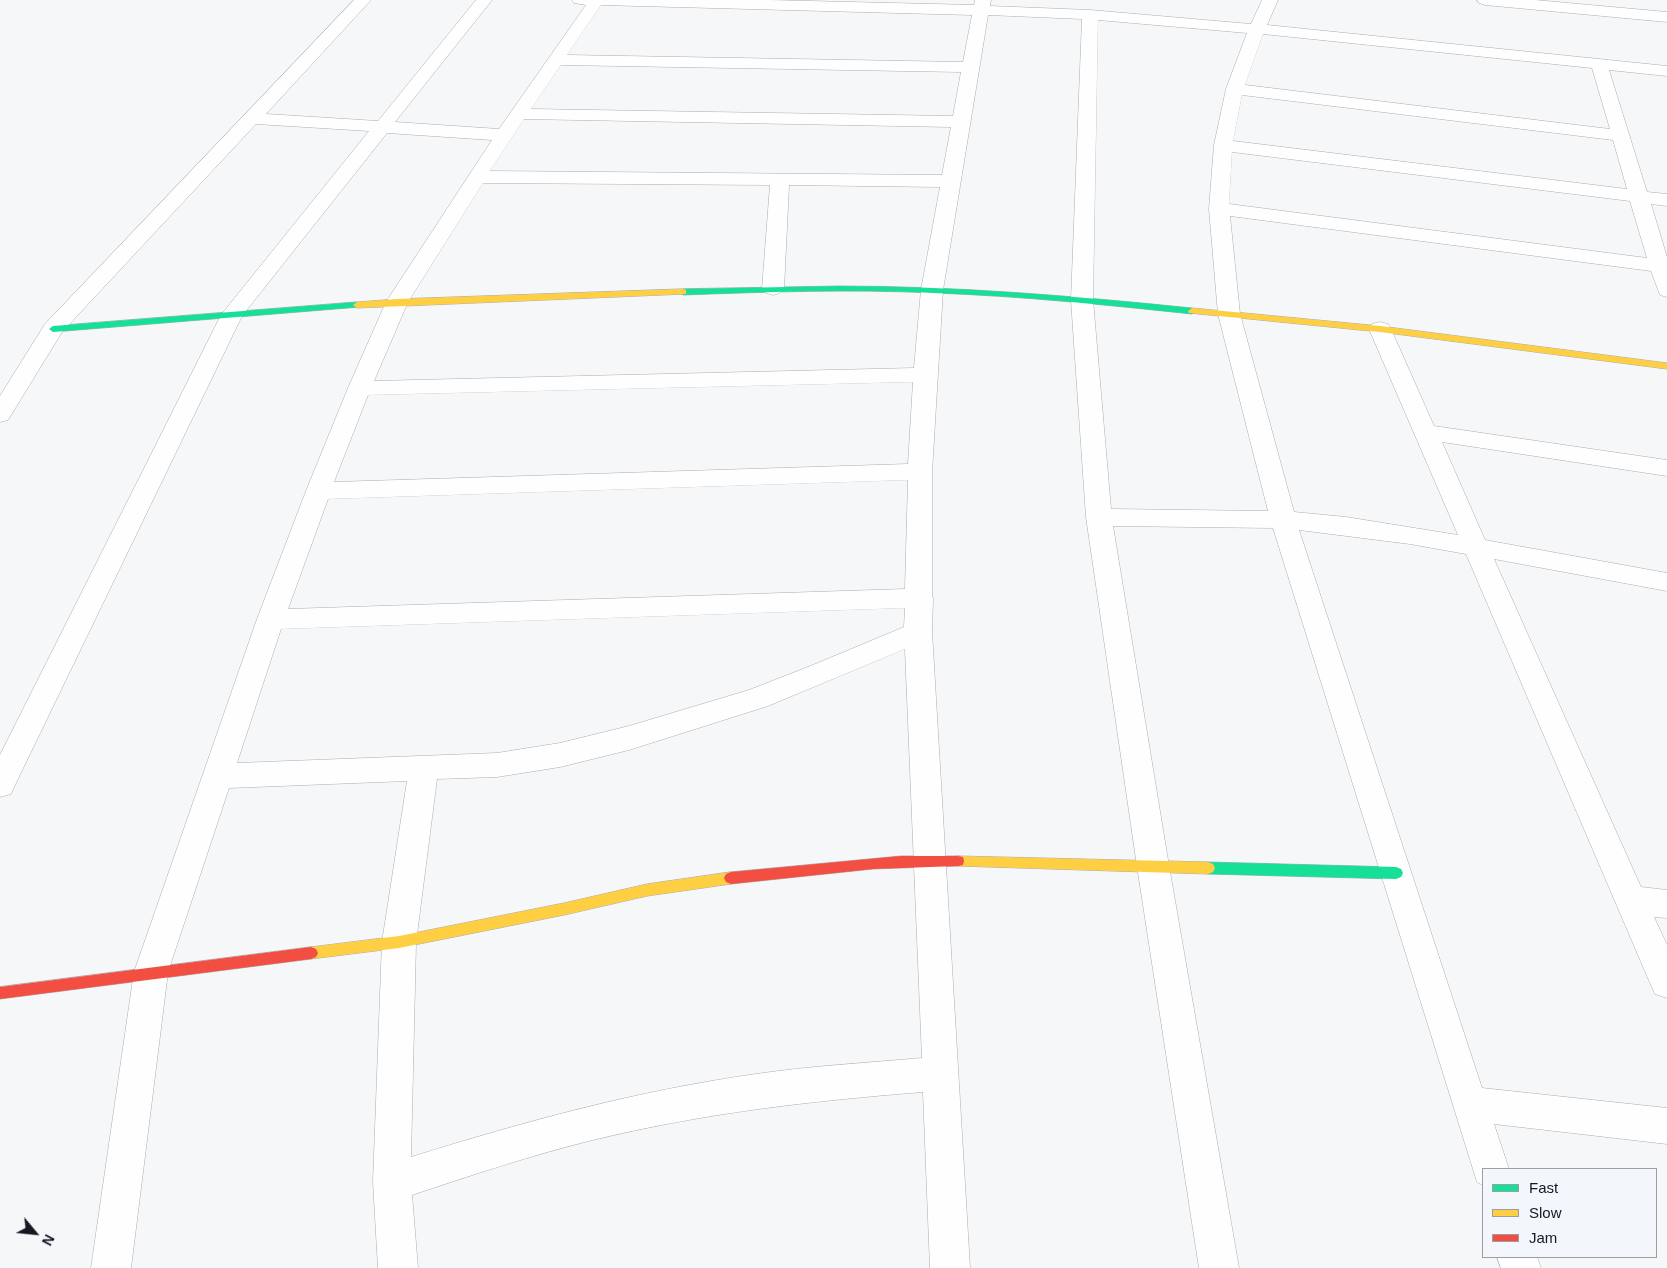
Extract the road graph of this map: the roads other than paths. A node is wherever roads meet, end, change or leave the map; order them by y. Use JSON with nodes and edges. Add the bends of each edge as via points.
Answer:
{"nodes":[{"id":1,"x":363,"y":0,"type":"edge"},
{"id":2,"x":484,"y":0,"type":"edge"},
{"id":3,"x":591,"y":0,"type":"edge"},
{"id":4,"x":1270,"y":0,"type":"edge"},
{"id":5,"x":1485,"y":0,"type":"edge"},
{"id":6,"x":1576,"y":4,"type":"edge"},
{"id":7,"x":982,"y":5,"type":"edge"},
{"id":8,"x":1090,"y":15,"type":"junction"},
{"id":9,"x":1667,"y":17,"type":"edge"},
{"id":10,"x":1257,"y":29,"type":"junction"},
{"id":11,"x":555,"y":60,"type":"junction"},
{"id":12,"x":1599,"y":64,"type":"junction"},
{"id":13,"x":970,"y":67,"type":"junction"},
{"id":14,"x":1667,"y":71,"type":"edge"},
{"id":15,"x":1235,"y":90,"type":"junction"},
{"id":16,"x":250,"y":118,"type":"junction"},
{"id":17,"x":961,"y":122,"type":"junction"},
{"id":18,"x":511,"y":125,"type":"junction"},
{"id":19,"x":382,"y":127,"type":"junction"},
{"id":20,"x":1621,"y":136,"type":"junction"},
{"id":21,"x":1223,"y":145,"type":"junction"},
{"id":22,"x":477,"y":177,"type":"junction"},
{"id":23,"x":780,"y":179,"type":"junction"},
{"id":24,"x":951,"y":181,"type":"junction"},
{"id":25,"x":1639,"y":196,"type":"junction"},
{"id":26,"x":1667,"y":200,"type":"edge"},
{"id":27,"x":1219,"y":209,"type":"junction"},
{"id":28,"x":1660,"y":266,"type":"junction"},
{"id":29,"x":774,"y":289,"type":"junction"},
{"id":30,"x":932,"y":290,"type":"junction"},
{"id":31,"x":1667,"y":291,"type":"edge"},
{"id":32,"x":1082,"y":300,"type":"junction"},
{"id":33,"x":397,"y":302,"type":"junction"},
{"id":34,"x":1229,"y":314,"type":"junction"},
{"id":35,"x":232,"y":315,"type":"junction"},
{"id":36,"x":53,"y":329,"type":"junction"},
{"id":37,"x":1380,"y":329,"type":"junction"},
{"id":38,"x":1667,"y":366,"type":"edge"},
{"id":39,"x":925,"y":375,"type":"junction"},
{"id":40,"x":359,"y":388,"type":"junction"},
{"id":41,"x":0,"y":416,"type":"edge"},
{"id":42,"x":1425,"y":432,"type":"junction"},
{"id":43,"x":1667,"y":468,"type":"edge"},
{"id":44,"x":920,"y":472,"type":"junction"},
{"id":45,"x":318,"y":491,"type":"junction"},
{"id":46,"x":1099,"y":517,"type":"junction"},
{"id":47,"x":1283,"y":520,"type":"junction"},
{"id":48,"x":1476,"y":548,"type":"junction"},
{"id":49,"x":1667,"y":582,"type":"edge"},
{"id":50,"x":920,"y":598,"type":"junction"},
{"id":51,"x":271,"y":619,"type":"junction"},
{"id":52,"x":918,"y":632,"type":"junction"},
{"id":53,"x":424,"y":768,"type":"junction"},
{"id":54,"x":217,"y":776,"type":"junction"},
{"id":55,"x":0,"y":785,"type":"edge"},
{"id":56,"x":930,"y":860,"type":"junction"},
{"id":57,"x":1153,"y":866,"type":"junction"},
{"id":58,"x":1396,"y":872,"type":"junction"},
{"id":59,"x":1631,"y":900,"type":"junction"},
{"id":60,"x":1667,"y":904,"type":"edge"},
{"id":61,"x":399,"y":942,"type":"junction"},
{"id":62,"x":151,"y":972,"type":"junction"},
{"id":63,"x":1667,"y":983,"type":"edge"},
{"id":64,"x":0,"y":993,"type":"edge"},
{"id":65,"x":941,"y":1074,"type":"junction"},
{"id":66,"x":1469,"y":1104,"type":"junction"},
{"id":67,"x":1667,"y":1126,"type":"edge"},
{"id":68,"x":1490,"y":1168,"type":"edge"},
{"id":69,"x":392,"y":1182,"type":"junction"},
{"id":70,"x":111,"y":1268,"type":"edge"},
{"id":71,"x":398,"y":1268,"type":"edge"},
{"id":72,"x":950,"y":1268,"type":"edge"},
{"id":73,"x":1219,"y":1268,"type":"edge"}],
"edges":[{"from":1,"to":16,"type":"street"},
{"from":2,"to":19,"type":"street"},
{"from":3,"to":7,"type":"street"},
{"from":3,"to":11,"type":"street"},
{"from":4,"to":10,"type":"street"},
{"from":5,"to":6,"type":"street"},
{"from":6,"to":9,"type":"street"},
{"from":7,"to":8,"type":"street"},
{"from":7,"to":13,"type":"street"},
{"from":8,"to":10,"type":"street"},
{"from":8,"to":32,"type":"street"},
{"from":10,"to":12,"type":"street"},
{"from":10,"to":15,"type":"street"},
{"from":11,"to":13,"type":"street"},
{"from":11,"to":18,"type":"street"},
{"from":12,"to":14,"type":"street"},
{"from":12,"to":20,"type":"street"},
{"from":13,"to":17,"type":"street"},
{"from":15,"to":20,"type":"street"},
{"from":15,"to":21,"type":"street"},
{"from":16,"to":19,"type":"street"},
{"from":16,"to":36,"type":"street"},
{"from":17,"to":18,"type":"street"},
{"from":17,"to":24,"type":"street"},
{"from":18,"to":19,"type":"street"},
{"from":18,"to":22,"type":"street"},
{"from":19,"to":35,"type":"street"},
{"from":20,"to":25,"type":"street"},
{"from":21,"to":25,"type":"street"},
{"from":21,"to":27,"type":"street"},
{"from":22,"to":23,"type":"street"},
{"from":22,"to":33,"type":"street"},
{"from":23,"to":24,"type":"street"},
{"from":23,"to":29,"type":"street"},
{"from":24,"to":30,"type":"street"},
{"from":25,"to":26,"type":"street"},
{"from":25,"to":28,"type":"street"},
{"from":27,"to":28,"type":"street"},
{"from":27,"to":34,"type":"street"},
{"from":28,"to":31,"type":"street"},
{"from":29,"to":30,"type":"street"},
{"from":29,"to":33,"type":"street"},
{"from":30,"to":32,"type":"street"},
{"from":30,"to":39,"type":"street"},
{"from":32,"to":34,"type":"street"},
{"from":32,"to":46,"type":"street"},
{"from":33,"to":35,"type":"street"},
{"from":33,"to":40,"type":"street"},
{"from":34,"to":37,"type":"street"},
{"from":34,"to":47,"type":"street"},
{"from":35,"to":36,"type":"street"},
{"from":35,"to":55,"type":"street"},
{"from":36,"to":41,"type":"street"},
{"from":37,"to":38,"type":"street"},
{"from":37,"to":42,"type":"street"},
{"from":39,"to":40,"type":"street"},
{"from":39,"to":44,"type":"street"},
{"from":40,"to":45,"type":"street"},
{"from":42,"to":43,"type":"street"},
{"from":42,"to":48,"type":"street"},
{"from":44,"to":45,"type":"street"},
{"from":44,"to":50,"type":"street"},
{"from":45,"to":51,"type":"street"},
{"from":46,"to":47,"type":"street"},
{"from":46,"to":57,"type":"street"},
{"from":47,"to":48,"type":"street","via":[[1346,526]]},
{"from":47,"to":58,"type":"street"},
{"from":48,"to":49,"type":"street"},
{"from":48,"to":59,"type":"street"},
{"from":50,"to":51,"type":"street"},
{"from":50,"to":52,"type":"street"},
{"from":51,"to":54,"type":"street"},
{"from":52,"to":53,"type":"street","via":[[758,698],[629,738],[560,755],[497,765]]},
{"from":52,"to":56,"type":"street"},
{"from":53,"to":54,"type":"street"},
{"from":53,"to":61,"type":"street"},
{"from":54,"to":62,"type":"street"},
{"from":56,"to":57,"type":"street"},
{"from":56,"to":61,"type":"street","via":[[789,871],[646,890]]},
{"from":56,"to":65,"type":"street"},
{"from":57,"to":58,"type":"street"},
{"from":57,"to":73,"type":"street"},
{"from":58,"to":66,"type":"street"},
{"from":59,"to":60,"type":"street"},
{"from":59,"to":63,"type":"street"},
{"from":61,"to":62,"type":"street"},
{"from":61,"to":69,"type":"street"},
{"from":62,"to":64,"type":"street"},
{"from":62,"to":70,"type":"street"},
{"from":65,"to":69,"type":"street","via":[[758,1091],[665,1107],[575,1127]]},
{"from":65,"to":72,"type":"street"},
{"from":66,"to":67,"type":"street"},
{"from":66,"to":68,"type":"street"},
{"from":69,"to":71,"type":"street"}]}
